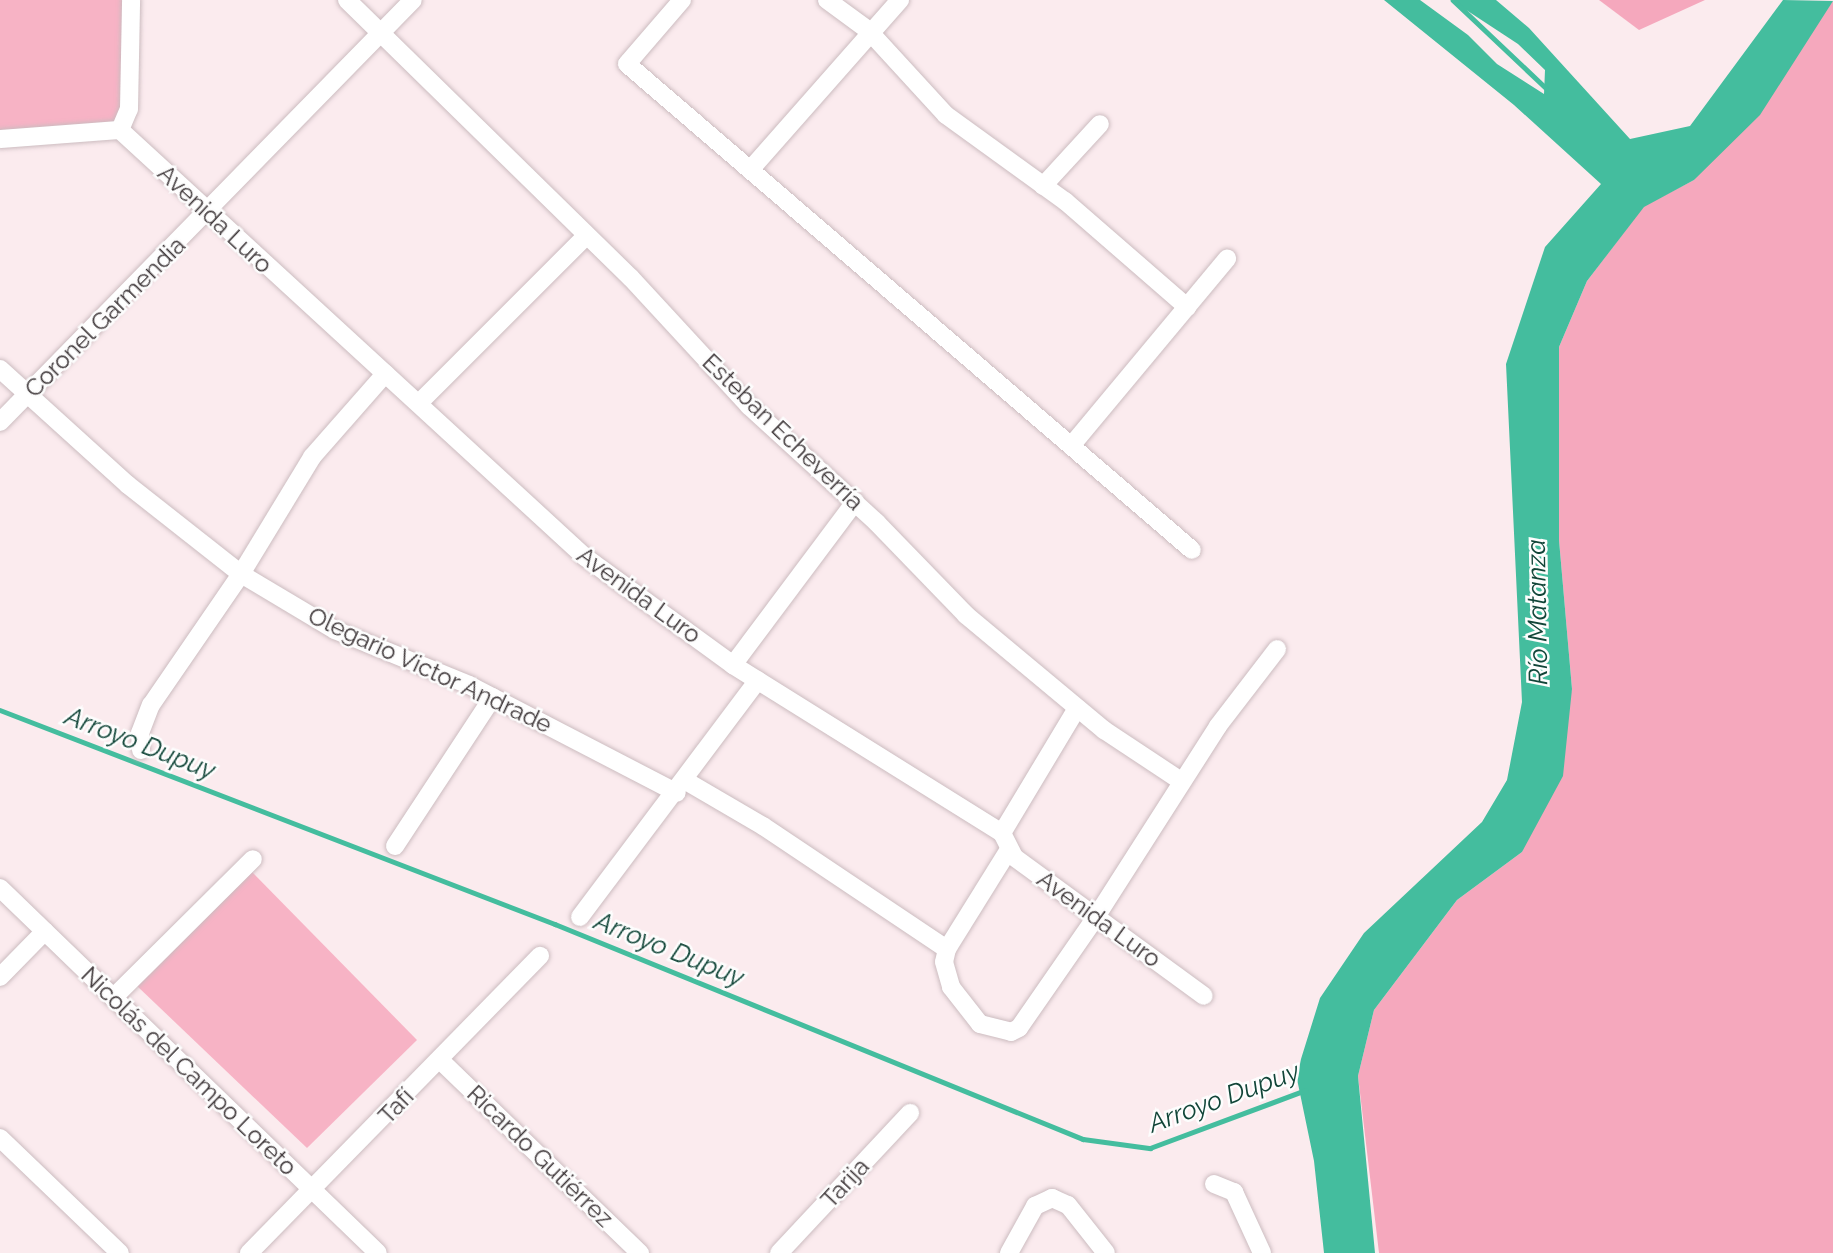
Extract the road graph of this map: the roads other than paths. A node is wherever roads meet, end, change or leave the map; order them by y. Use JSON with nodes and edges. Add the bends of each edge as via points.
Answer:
{"nodes":[{"id":1,"x":131,"y":0,"type":"edge"},
{"id":2,"x":347,"y":0,"type":"edge"},
{"id":3,"x":413,"y":0,"type":"edge"},
{"id":4,"x":682,"y":0,"type":"edge"},
{"id":5,"x":827,"y":0,"type":"edge"},
{"id":6,"x":900,"y":0,"type":"edge"},
{"id":7,"x":870,"y":33,"type":"junction"},
{"id":8,"x":382,"y":34,"type":"junction"},
{"id":9,"x":1100,"y":124,"type":"dead end"},
{"id":10,"x":120,"y":130,"type":"junction"},
{"id":11,"x":0,"y":139,"type":"edge"},
{"id":12,"x":750,"y":170,"type":"junction"},
{"id":13,"x":1043,"y":186,"type":"junction"},
{"id":14,"x":208,"y":215,"type":"junction"},
{"id":15,"x":586,"y":236,"type":"junction"},
{"id":16,"x":1227,"y":259,"type":"dead end"},
{"id":17,"x":1187,"y":307,"type":"junction"},
{"id":18,"x":0,"y":369,"type":"edge"},
{"id":19,"x":385,"y":374,"type":"junction"},
{"id":20,"x":26,"y":395,"type":"junction"},
{"id":21,"x":419,"y":403,"type":"junction"},
{"id":22,"x":0,"y":422,"type":"edge"},
{"id":23,"x":1071,"y":446,"type":"junction"},
{"id":24,"x":855,"y":502,"type":"junction"},
{"id":25,"x":1192,"y":550,"type":"dead end"},
{"id":26,"x":241,"y":574,"type":"junction"},
{"id":27,"x":1277,"y":649,"type":"dead end"},
{"id":28,"x":733,"y":664,"type":"junction"},
{"id":29,"x":758,"y":680,"type":"junction"},
{"id":30,"x":493,"y":697,"type":"junction"},
{"id":31,"x":1077,"y":708,"type":"junction"},
{"id":32,"x":141,"y":750,"type":"dead end"},
{"id":33,"x":1181,"y":781,"type":"junction"},
{"id":34,"x":682,"y":787,"type":"junction"},
{"id":35,"x":1002,"y":833,"type":"junction"},
{"id":36,"x":395,"y":846,"type":"dead end"},
{"id":37,"x":1008,"y":850,"type":"junction"},
{"id":38,"x":253,"y":859,"type":"dead end"},
{"id":39,"x":0,"y":888,"type":"edge"},
{"id":40,"x":580,"y":917,"type":"dead end"},
{"id":41,"x":1096,"y":917,"type":"junction"},
{"id":42,"x":45,"y":931,"type":"junction"},
{"id":43,"x":947,"y":949,"type":"junction"},
{"id":44,"x":540,"y":956,"type":"dead end"},
{"id":45,"x":0,"y":977,"type":"edge"},
{"id":46,"x":1205,"y":996,"type":"dead end"},
{"id":47,"x":113,"y":998,"type":"junction"},
{"id":48,"x":440,"y":1060,"type":"junction"},
{"id":49,"x":910,"y":1113,"type":"dead end"},
{"id":50,"x":0,"y":1138,"type":"edge"},
{"id":51,"x":1214,"y":1184,"type":"dead end"},
{"id":52,"x":313,"y":1190,"type":"junction"},
{"id":53,"x":120,"y":1253,"type":"edge"},
{"id":54,"x":249,"y":1253,"type":"edge"},
{"id":55,"x":379,"y":1253,"type":"edge"},
{"id":56,"x":640,"y":1253,"type":"edge"},
{"id":57,"x":779,"y":1253,"type":"edge"},
{"id":58,"x":1009,"y":1253,"type":"edge"},
{"id":59,"x":1106,"y":1253,"type":"edge"},
{"id":60,"x":1262,"y":1253,"type":"edge"}],
"edges":[{"from":1,"to":10,"type":"street","via":[[129,109]]},
{"from":2,"to":8,"type":"street","name":"Esteban Echeverría"},
{"from":3,"to":8,"type":"street","name":"Coronel Garmendia"},
{"from":4,"to":12,"type":"street","via":[[626,64]]},
{"from":5,"to":7,"type":"street"},
{"from":6,"to":7,"type":"street"},
{"from":7,"to":12,"type":"street"},
{"from":7,"to":13,"type":"street","via":[[946,116]]},
{"from":8,"to":14,"type":"street","name":"Coronel Garmendia"},
{"from":8,"to":15,"type":"street","name":"Esteban Echeverría"},
{"from":9,"to":13,"type":"street"},
{"from":10,"to":11,"type":"street"},
{"from":10,"to":14,"type":"street","name":"Avenida Luro"},
{"from":12,"to":23,"type":"street"},
{"from":13,"to":17,"type":"street"},
{"from":14,"to":19,"type":"street","name":"Avenida Luro"},
{"from":14,"to":20,"type":"street","name":"Coronel Garmendia"},
{"from":15,"to":21,"type":"street"},
{"from":15,"to":24,"type":"street","name":"Esteban Echeverría","via":[[651,297],[749,406]]},
{"from":16,"to":17,"type":"street"},
{"from":17,"to":23,"type":"street"},
{"from":18,"to":20,"type":"street","name":"Olegario Victor Andrade"},
{"from":19,"to":21,"type":"street","name":"Avenida Luro"},
{"from":19,"to":26,"type":"street","via":[[312,457]]},
{"from":20,"to":22,"type":"street","name":"Coronel Garmendia"},
{"from":20,"to":26,"type":"street","name":"Olegario Victor Andrade","via":[[128,485]]},
{"from":21,"to":28,"type":"street","name":"Avenida Luro","via":[[570,544]]},
{"from":23,"to":25,"type":"street"},
{"from":24,"to":28,"type":"street"},
{"from":24,"to":31,"type":"street","name":"Esteban Echeverría","via":[[974,622]]},
{"from":26,"to":30,"type":"street","name":"Olegario Victor Andrade","via":[[357,641]]},
{"from":26,"to":32,"type":"street","via":[[151,705],[140,733]]},
{"from":27,"to":33,"type":"street"},
{"from":28,"to":29,"type":"street","name":"Avenida Luro"},
{"from":29,"to":34,"type":"street"},
{"from":29,"to":35,"type":"street","name":"Avenida Luro"},
{"from":30,"to":34,"type":"street","name":"Olegario Victor Andrade"},
{"from":30,"to":36,"type":"street"},
{"from":31,"to":33,"type":"street","name":"Esteban Echeverría"},
{"from":31,"to":35,"type":"street"},
{"from":33,"to":41,"type":"street"},
{"from":34,"to":40,"type":"street"},
{"from":34,"to":43,"type":"street","name":"Olegario Victor Andrade","via":[[747,815]]},
{"from":35,"to":37,"type":"street"},
{"from":37,"to":41,"type":"street","name":"Avenida Luro"},
{"from":37,"to":43,"type":"street"},
{"from":38,"to":47,"type":"street"},
{"from":39,"to":42,"type":"street","name":"Nicolás del Campo Loreto"},
{"from":41,"to":43,"type":"street","via":[[1019,1028],[1003,1033],[979,1024],[945,975]]},
{"from":41,"to":46,"type":"street","name":"Avenida Luro"},
{"from":42,"to":45,"type":"street"},
{"from":42,"to":47,"type":"street","name":"Nicolás del Campo Loreto"},
{"from":44,"to":48,"type":"street","name":"Tafí"},
{"from":47,"to":52,"type":"street","name":"Nicolás del Campo Loreto"},
{"from":48,"to":52,"type":"street","name":"Tafí"},
{"from":48,"to":56,"type":"street","name":"Ricardo Gutiérrez"},
{"from":49,"to":57,"type":"street","name":"Tarija"},
{"from":50,"to":53,"type":"street"},
{"from":51,"to":60,"type":"street","via":[[1234,1192],[1241,1201]]},
{"from":52,"to":54,"type":"street","name":"Tafí"},
{"from":52,"to":55,"type":"street","name":"Nicolás del Campo Loreto"},
{"from":58,"to":59,"type":"street","via":[[1035,1206],[1052,1198],[1068,1205]]}]}
